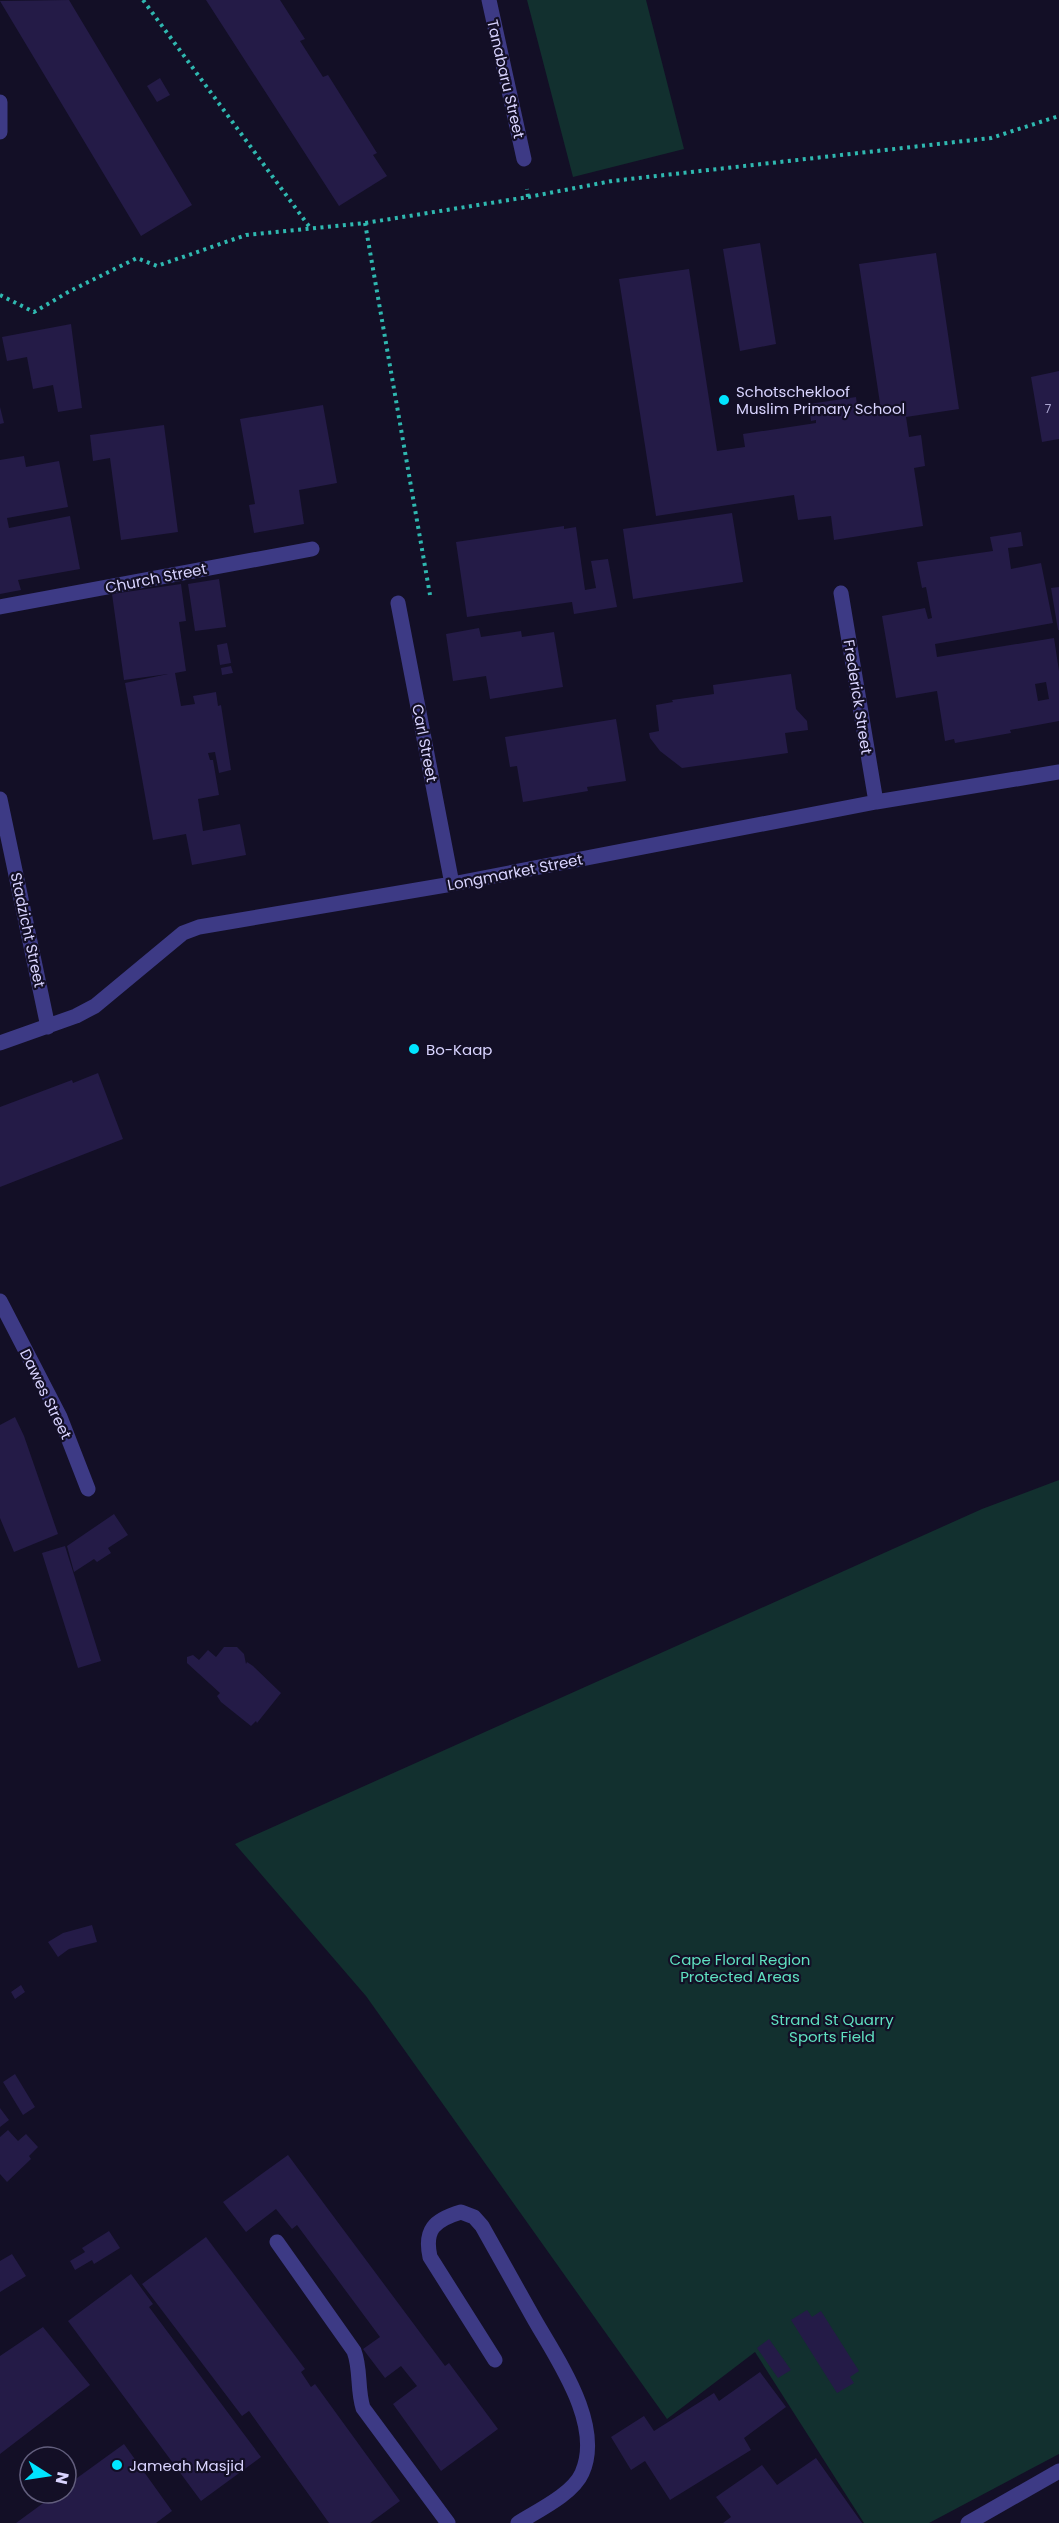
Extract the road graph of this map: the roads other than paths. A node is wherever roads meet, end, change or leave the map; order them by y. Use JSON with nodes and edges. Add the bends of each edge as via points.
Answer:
{"nodes":[{"id":1,"x":489,"y":0,"type":"edge"},
{"id":2,"x":0,"y":102,"type":"edge"},
{"id":3,"x":0,"y":132,"type":"edge"},
{"id":4,"x":524,"y":159,"type":"road end"},
{"id":5,"x":312,"y":549,"type":"dead end"},
{"id":6,"x":841,"y":593,"type":"dead end"},
{"id":7,"x":398,"y":603,"type":"road end"},
{"id":8,"x":0,"y":607,"type":"edge"},
{"id":9,"x":1059,"y":772,"type":"edge"},
{"id":10,"x":0,"y":799,"type":"edge"},
{"id":11,"x":876,"y":802,"type":"junction"},
{"id":12,"x":452,"y":884,"type":"junction"},
{"id":13,"x":48,"y":1027,"type":"junction"},
{"id":14,"x":0,"y":1042,"type":"edge"},
{"id":15,"x":0,"y":1301,"type":"edge"},
{"id":16,"x":88,"y":1489,"type":"dead end"},
{"id":17,"x":277,"y":2242,"type":"dead end"},
{"id":18,"x":495,"y":2360,"type":"dead end"},
{"id":19,"x":1059,"y":2470,"type":"edge"},
{"id":20,"x":448,"y":2523,"type":"edge"},
{"id":21,"x":518,"y":2523,"type":"edge"},
{"id":22,"x":968,"y":2523,"type":"edge"}],
"edges":[{"from":1,"to":4,"type":"street","name":"Tanabaru Street"},
{"from":2,"to":3,"type":"street"},
{"from":5,"to":8,"type":"street","name":"Church Street"},
{"from":6,"to":11,"type":"street","name":"Frederick Street"},
{"from":7,"to":12,"type":"street","name":"Carl Street"},
{"from":9,"to":11,"type":"street","name":"Longmarket Street"},
{"from":10,"to":13,"type":"street","name":"Stadzicht Street"},
{"from":11,"to":12,"type":"street","name":"Longmarket Street"},
{"from":12,"to":13,"type":"street","name":"Longmarket Street","via":[[199,927],[183,933],[94,1006]]},
{"from":13,"to":14,"type":"street","name":"Longmarket Street"},
{"from":15,"to":16,"type":"street","name":"Dawes Street","via":[[60,1417]]},
{"from":17,"to":20,"type":"street","via":[[354,2350],[363,2408]]},
{"from":18,"to":21,"type":"street","via":[[430,2258],[427,2241],[432,2227],[449,2215],[460,2212],[474,2217],[482,2226],[572,2386],[586,2435],[587,2456],[573,2487]]},
{"from":19,"to":22,"type":"street"}]}
